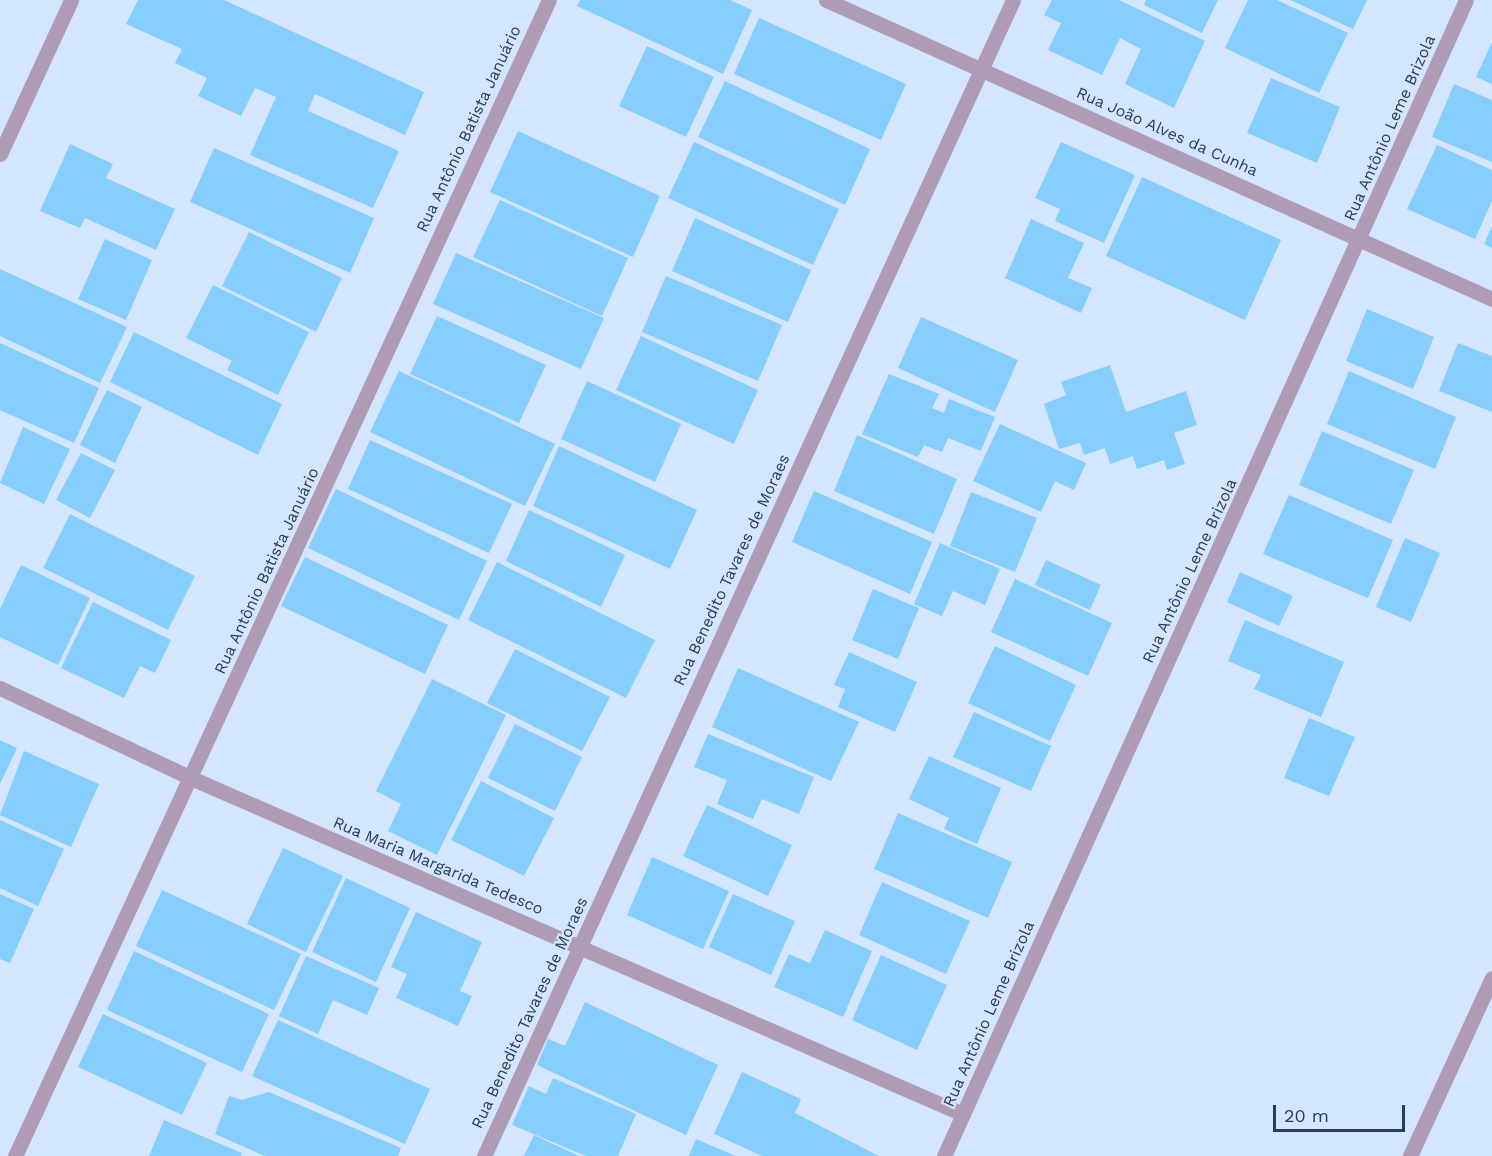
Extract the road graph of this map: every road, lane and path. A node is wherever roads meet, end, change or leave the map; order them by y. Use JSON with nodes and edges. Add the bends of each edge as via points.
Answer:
{"nodes":[{"id":1,"x":71,"y":0,"type":"edge"},
{"id":2,"x":549,"y":0,"type":"edge"},
{"id":3,"x":826,"y":0,"type":"edge"},
{"id":4,"x":1013,"y":0,"type":"edge"},
{"id":5,"x":1467,"y":0,"type":"edge"},
{"id":6,"x":981,"y":69,"type":"junction"},
{"id":7,"x":0,"y":154,"type":"edge"},
{"id":8,"x":1361,"y":239,"type":"junction"},
{"id":9,"x":1492,"y":299,"type":"edge"},
{"id":10,"x":0,"y":688,"type":"edge"},
{"id":11,"x":191,"y":778,"type":"junction"},
{"id":12,"x":580,"y":947,"type":"junction"},
{"id":13,"x":1492,"y":978,"type":"edge"},
{"id":14,"x":963,"y":1114,"type":"junction"},
{"id":15,"x":15,"y":1156,"type":"edge"},
{"id":16,"x":484,"y":1156,"type":"edge"},
{"id":17,"x":944,"y":1156,"type":"edge"},
{"id":18,"x":1410,"y":1156,"type":"edge"}],
"edges":[{"from":1,"to":7,"type":"street"},
{"from":2,"to":11,"type":"street","name":"Rua Antônio Batista Januário"},
{"from":3,"to":6,"type":"street","name":"Rua João Alves da Cunha"},
{"from":4,"to":6,"type":"street","name":"Rua Benedito Tavares de Moraes"},
{"from":5,"to":8,"type":"street","name":"Rua Antônio Leme Brizola"},
{"from":6,"to":8,"type":"street","name":"Rua João Alves da Cunha"},
{"from":6,"to":12,"type":"street","name":"Rua Benedito Tavares de Moraes"},
{"from":8,"to":9,"type":"street","name":"Rua João Alves da Cunha"},
{"from":8,"to":14,"type":"street","name":"Rua Antônio Leme Brizola"},
{"from":10,"to":11,"type":"street","name":"Rua Maria Margarida Tedesco"},
{"from":11,"to":12,"type":"street","name":"Rua Maria Margarida Tedesco"},
{"from":11,"to":15,"type":"street","name":"Rua Antônio Batista Januário"},
{"from":12,"to":14,"type":"street","name":"Rua Maria Margarida Tedesco"},
{"from":12,"to":16,"type":"street","name":"Rua Benedito Tavares de Moraes"},
{"from":13,"to":18,"type":"street"},
{"from":14,"to":17,"type":"street","name":"Rua Antônio Leme Brizola"}]}
